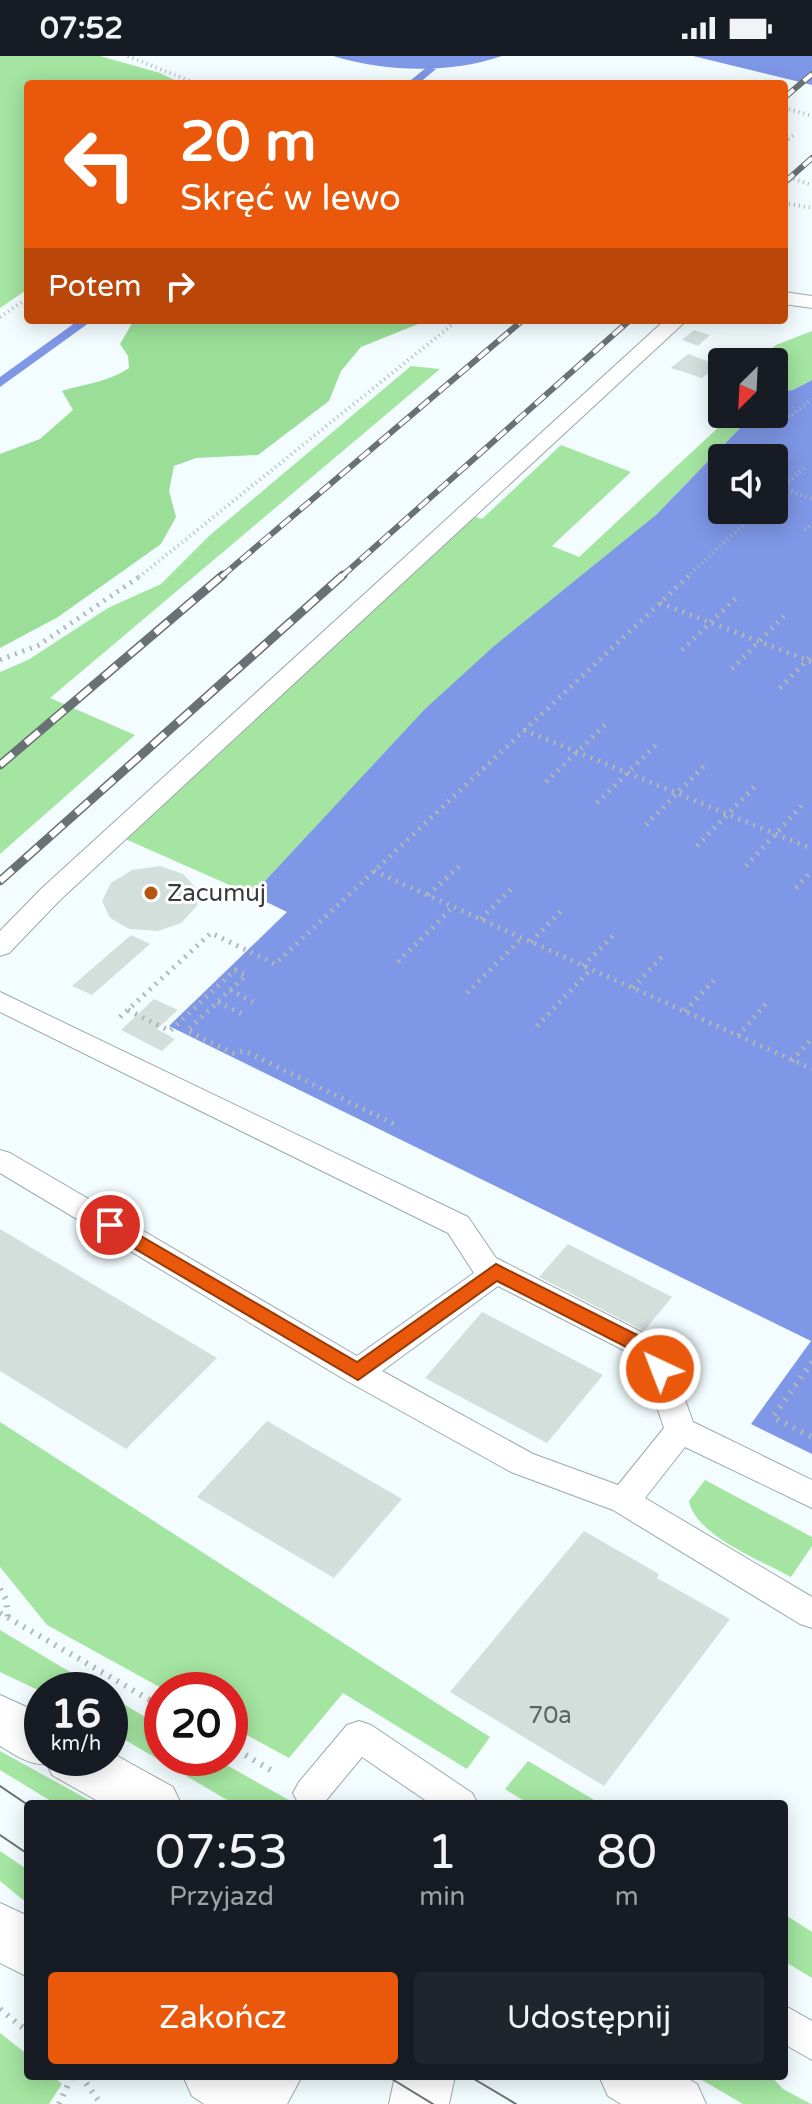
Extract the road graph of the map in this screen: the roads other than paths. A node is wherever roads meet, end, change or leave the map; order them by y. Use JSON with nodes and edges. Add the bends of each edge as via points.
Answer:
{"nodes":[{"id":1,"x":788,"y":299,"type":"edge"},
{"id":2,"x":812,"y":302,"type":"edge"},
{"id":3,"x":673,"y":324,"type":"edge"},
{"id":4,"x":0,"y":947,"type":"edge"},
{"id":5,"x":0,"y":1001,"type":"edge"},
{"id":6,"x":0,"y":1160,"type":"edge"},
{"id":7,"x":496,"y":1272,"type":"junction"},
{"id":8,"x":358,"y":1372,"type":"junction"},
{"id":9,"x":680,"y":1430,"type":"junction"},
{"id":10,"x":812,"y":1495,"type":"edge"},
{"id":11,"x":624,"y":1501,"type":"junction"},
{"id":12,"x":812,"y":1614,"type":"edge"},
{"id":13,"x":0,"y":1718,"type":"edge"},
{"id":14,"x":24,"y":1732,"type":"edge"},
{"id":15,"x":103,"y":1776,"type":"edge"},
{"id":16,"x":311,"y":1793,"type":"dead end"},
{"id":17,"x":146,"y":1800,"type":"edge"},
{"id":18,"x":454,"y":1800,"type":"edge"},
{"id":19,"x":0,"y":1929,"type":"edge"},
{"id":20,"x":24,"y":1947,"type":"edge"},
{"id":21,"x":788,"y":2026,"type":"edge"},
{"id":22,"x":812,"y":2042,"type":"edge"},
{"id":23,"x":424,"y":2080,"type":"edge"},
{"id":24,"x":636,"y":2080,"type":"edge"},
{"id":25,"x":419,"y":2104,"type":"edge"},
{"id":26,"x":676,"y":2104,"type":"edge"}],
"edges":[{"from":1,"to":2,"type":"lane"},
{"from":3,"to":4,"type":"lane"},
{"from":5,"to":7,"type":"lane","via":[[458,1225],[485,1266]]},
{"from":6,"to":8,"type":"lane"},
{"from":7,"to":8,"type":"lane"},
{"from":7,"to":9,"type":"lane","via":[[654,1352]]},
{"from":8,"to":11,"type":"lane","via":[[522,1463]]},
{"from":9,"to":10,"type":"lane"},
{"from":9,"to":11,"type":"lane"},
{"from":11,"to":12,"type":"lane"},
{"from":13,"to":14,"type":"street"},
{"from":15,"to":17,"type":"street"},
{"from":16,"to":18,"type":"lane","via":[[359,1736]]},
{"from":19,"to":20,"type":"street"},
{"from":21,"to":22,"type":"lane"},
{"from":23,"to":25,"type":"street"},
{"from":24,"to":26,"type":"street"}]}
